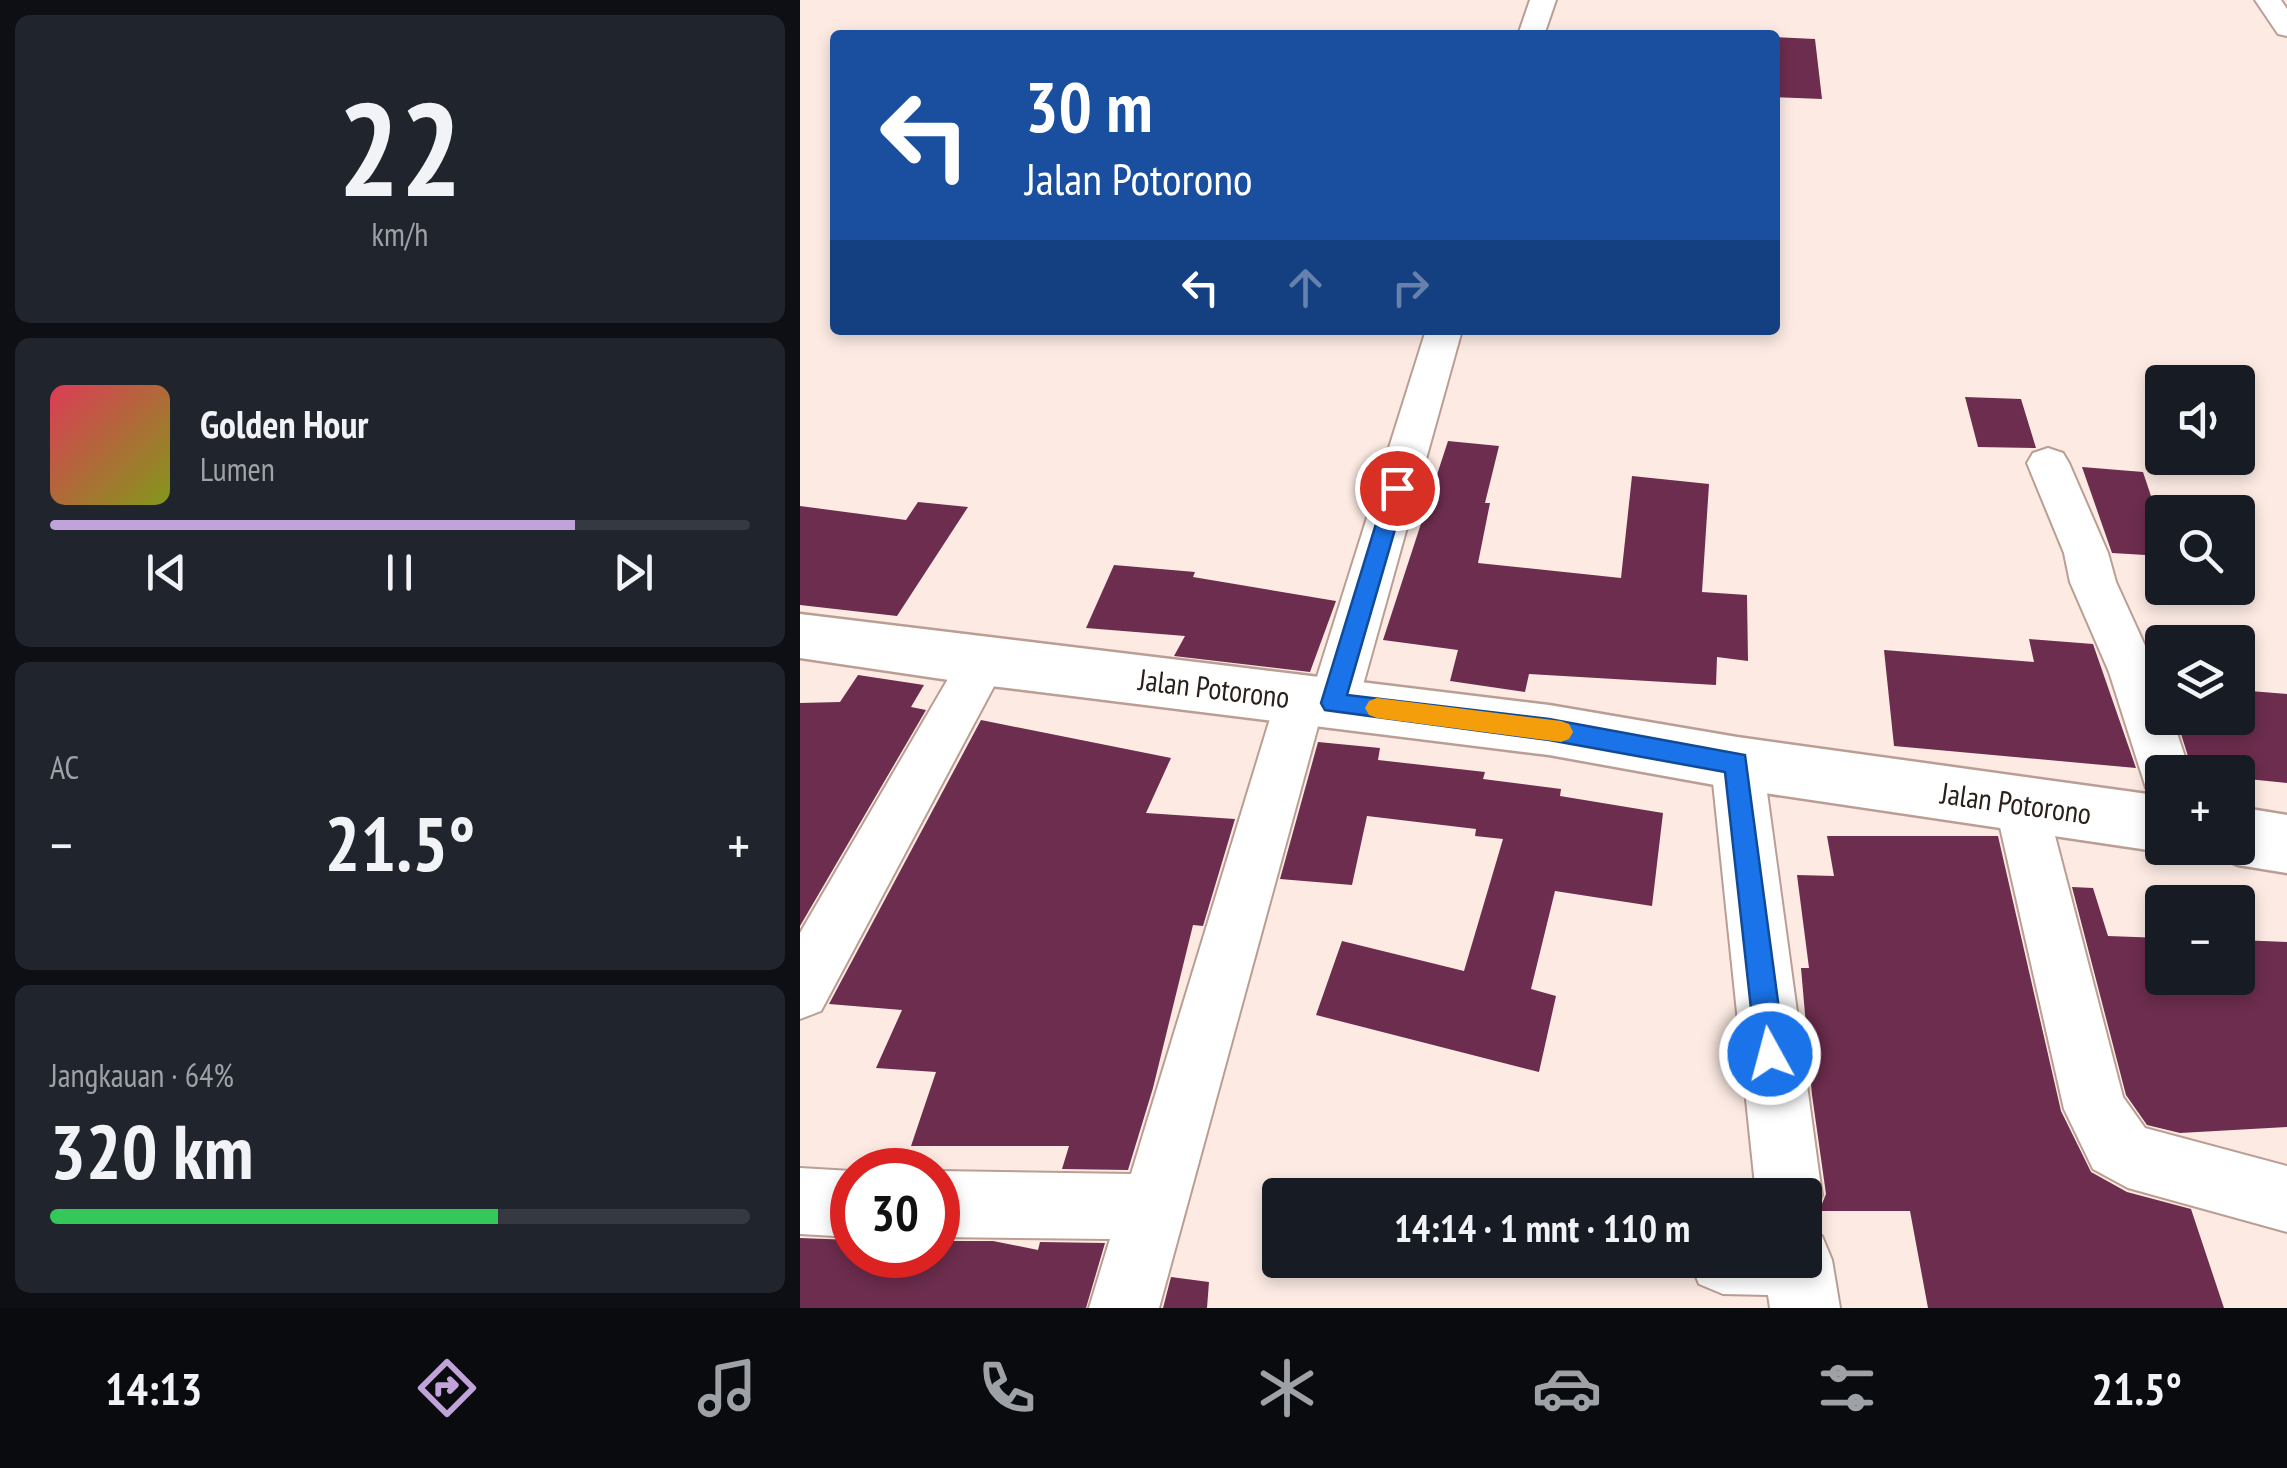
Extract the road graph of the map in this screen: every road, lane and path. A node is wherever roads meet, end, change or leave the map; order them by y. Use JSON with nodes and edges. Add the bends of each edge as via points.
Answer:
{"nodes":[{"id":1,"x":1542,"y":0,"type":"edge"},
{"id":2,"x":2268,"y":0,"type":"edge"},
{"id":3,"x":2287,"y":28,"type":"edge"},
{"id":4,"x":1533,"y":30,"type":"edge"},
{"id":5,"x":1442,"y":335,"type":"edge"},
{"id":6,"x":2048,"y":464,"type":"dead end"},
{"id":7,"x":800,"y":636,"type":"edge"},
{"id":8,"x":983,"y":662,"type":"junction"},
{"id":9,"x":1317,"y":701,"type":"junction"},
{"id":10,"x":2159,"y":755,"type":"edge"},
{"id":11,"x":1736,"y":763,"type":"junction"},
{"id":12,"x":2021,"y":806,"type":"junction"},
{"id":13,"x":2145,"y":822,"type":"edge"},
{"id":14,"x":2255,"y":839,"type":"edge"},
{"id":15,"x":2287,"y":844,"type":"edge"},
{"id":16,"x":800,"y":990,"type":"edge"},
{"id":17,"x":1787,"y":1178,"type":"edge"},
{"id":18,"x":2287,"y":1199,"type":"edge"},
{"id":19,"x":800,"y":1201,"type":"edge"},
{"id":20,"x":830,"y":1203,"type":"edge"},
{"id":21,"x":960,"y":1204,"type":"edge"},
{"id":22,"x":1154,"y":1207,"type":"junction"},
{"id":23,"x":1801,"y":1278,"type":"edge"},
{"id":24,"x":1124,"y":1308,"type":"edge"},
{"id":25,"x":1806,"y":1308,"type":"edge"}],
"edges":[{"from":1,"to":4,"type":"street"},
{"from":2,"to":3,"type":"street"},
{"from":5,"to":9,"type":"street"},
{"from":6,"to":10,"type":"street","via":[[2133,672]]},
{"from":7,"to":8,"type":"street","name":"Jalan Potorono"},
{"from":8,"to":9,"type":"street","name":"Jalan Potorono"},
{"from":8,"to":16,"type":"street"},
{"from":9,"to":11,"type":"street","name":"Jalan Potorono","via":[[1549,730]]},
{"from":9,"to":22,"type":"street"},
{"from":11,"to":12,"type":"street","name":"Jalan Potorono"},
{"from":11,"to":17,"type":"street"},
{"from":12,"to":13,"type":"street","name":"Jalan Potorono"},
{"from":12,"to":18,"type":"street","via":[[2095,1109],[2116,1146],[2141,1162]]},
{"from":14,"to":15,"type":"street"},
{"from":19,"to":20,"type":"street"},
{"from":21,"to":22,"type":"street"},
{"from":22,"to":24,"type":"street"},
{"from":23,"to":25,"type":"street"}]}
